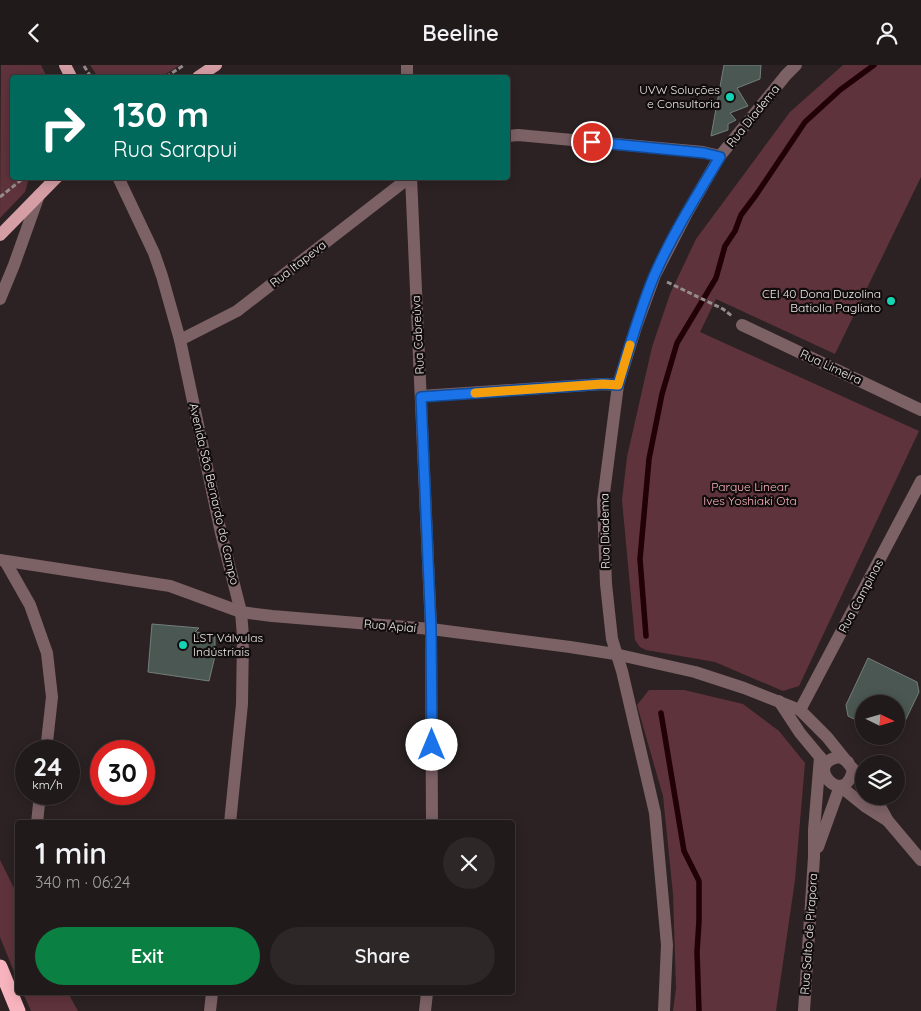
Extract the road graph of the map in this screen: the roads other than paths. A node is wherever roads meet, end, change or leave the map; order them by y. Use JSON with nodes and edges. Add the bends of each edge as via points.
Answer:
{"nodes":[{"id":1,"x":216,"y":65,"type":"edge"},
{"id":2,"x":796,"y":65,"type":"edge"},
{"id":3,"x":201,"y":75,"type":"edge"},
{"id":4,"x":510,"y":136,"type":"edge"},
{"id":5,"x":720,"y":157,"type":"junction"},
{"id":6,"x":54,"y":180,"type":"edge"},
{"id":7,"x":119,"y":180,"type":"edge"},
{"id":8,"x":407,"y":180,"type":"edge"},
{"id":9,"x":411,"y":180,"type":"edge"},
{"id":10,"x":39,"y":195,"type":"junction"},
{"id":11,"x":0,"y":235,"type":"edge"},
{"id":12,"x":0,"y":299,"type":"edge"},
{"id":13,"x":742,"y":325,"type":"dead end"},
{"id":14,"x":180,"y":340,"type":"junction"},
{"id":15,"x":618,"y":385,"type":"junction"},
{"id":16,"x":421,"y":397,"type":"junction"},
{"id":17,"x":921,"y":410,"type":"edge"},
{"id":18,"x":921,"y":481,"type":"edge"},
{"id":19,"x":3,"y":561,"type":"edge"},
{"id":20,"x":241,"y":612,"type":"junction"},
{"id":21,"x":431,"y":629,"type":"junction"},
{"id":22,"x":615,"y":654,"type":"junction"},
{"id":23,"x":779,"y":701,"type":"junction"},
{"id":24,"x":800,"y":710,"type":"junction"},
{"id":25,"x":47,"y":740,"type":"edge"},
{"id":26,"x":823,"y":761,"type":"junction"},
{"id":27,"x":851,"y":765,"type":"junction"},
{"id":28,"x":855,"y":771,"type":"edge"},
{"id":29,"x":840,"y":786,"type":"junction"},
{"id":30,"x":39,"y":805,"type":"edge"},
{"id":31,"x":879,"y":805,"type":"edge"},
{"id":32,"x":37,"y":820,"type":"edge"},
{"id":33,"x":230,"y":820,"type":"edge"},
{"id":34,"x":432,"y":820,"type":"edge"},
{"id":35,"x":888,"y":821,"type":"junction"},
{"id":36,"x":814,"y":857,"type":"junction"},
{"id":37,"x":921,"y":860,"type":"edge"},
{"id":38,"x":0,"y":967,"type":"edge"},
{"id":39,"x":212,"y":995,"type":"edge"},
{"id":40,"x":427,"y":995,"type":"edge"},
{"id":41,"x":18,"y":1011,"type":"edge"},
{"id":42,"x":210,"y":1011,"type":"edge"},
{"id":43,"x":425,"y":1011,"type":"edge"},
{"id":44,"x":664,"y":1011,"type":"edge"},
{"id":45,"x":804,"y":1011,"type":"edge"}],
"edges":[{"from":1,"to":3,"type":"main road"},
{"from":2,"to":5,"type":"street","name":"Rua Diadema"},
{"from":4,"to":5,"type":"street","via":[[694,151]]},
{"from":5,"to":15,"type":"street","name":"Rua Diadema","via":[[655,275]]},
{"from":6,"to":10,"type":"main road"},
{"from":7,"to":14,"type":"street","name":"Avenida São Bernardo do Campo","via":[[154,253]]},
{"from":8,"to":14,"type":"street","name":"Rua Itapeva","via":[[237,311]]},
{"from":9,"to":16,"type":"street","name":"Rua Cabreúva"},
{"from":10,"to":11,"type":"main road"},
{"from":10,"to":12,"type":"street"},
{"from":13,"to":17,"type":"street","name":"Rua Limeira"},
{"from":14,"to":20,"type":"street","name":"Avenida São Bernardo do Campo"},
{"from":15,"to":16,"type":"street"},
{"from":15,"to":22,"type":"street","name":"Rua Diadema","via":[[602,501],[606,584]]},
{"from":16,"to":21,"type":"street","name":"Rua Cabreúva"},
{"from":18,"to":24,"type":"street","name":"Rua Campinas"},
{"from":19,"to":20,"type":"street","name":"Rua Apiaí","via":[[170,586]]},
{"from":19,"to":25,"type":"street","via":[[30,605],[47,653],[52,697]]},
{"from":20,"to":21,"type":"street","name":"Rua Apiaí"},
{"from":20,"to":33,"type":"street","name":"Avenida São Bernardo do Campo","via":[[242,704]]},
{"from":21,"to":22,"type":"street","name":"Rua Apiaí"},
{"from":21,"to":34,"type":"street","name":"Rua Cabreúva"},
{"from":22,"to":23,"type":"street","name":"Rua Apiaí","via":[[695,672]]},
{"from":22,"to":44,"type":"street","name":"Rua Diadema","via":[[622,671],[654,813],[667,945]]},
{"from":23,"to":24,"type":"street","name":"Rua Apiaí"},
{"from":23,"to":26,"type":"street"},
{"from":24,"to":27,"type":"street"},
{"from":26,"to":27,"type":"street","via":[[840,757]]},
{"from":26,"to":29,"type":"street","via":[[827,780]]},
{"from":26,"to":36,"type":"street","name":"Rua Salto de Pirapora","via":[[814,829]]},
{"from":27,"to":28,"type":"street"},
{"from":27,"to":29,"type":"street","via":[[850,779]]},
{"from":29,"to":35,"type":"street"},
{"from":29,"to":36,"type":"street","name":"Rua Salto de Pirapora"},
{"from":30,"to":32,"type":"street"},
{"from":31,"to":35,"type":"street"},
{"from":35,"to":37,"type":"street"},
{"from":36,"to":45,"type":"street","name":"Rua Salto de Pirapora"},
{"from":38,"to":41,"type":"highway"},
{"from":39,"to":42,"type":"street"},
{"from":40,"to":43,"type":"street"}]}
